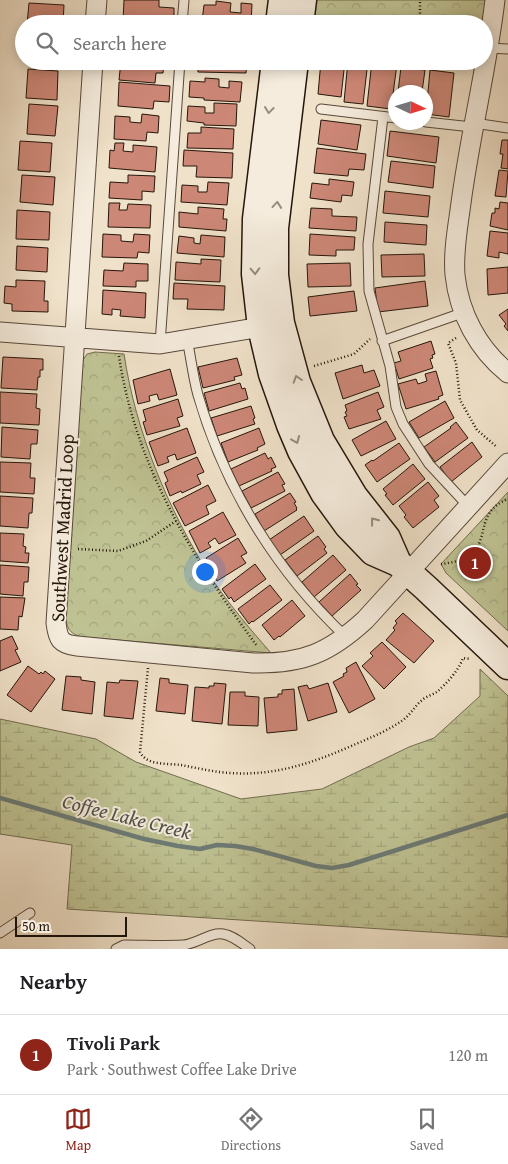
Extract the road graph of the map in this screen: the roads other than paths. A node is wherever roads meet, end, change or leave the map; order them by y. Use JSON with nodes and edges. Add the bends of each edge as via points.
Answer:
{"nodes":[{"id":1,"x":97,"y":0,"type":"edge"},
{"id":2,"x":184,"y":0,"type":"edge"},
{"id":3,"x":282,"y":0,"type":"edge"},
{"id":4,"x":303,"y":0,"type":"edge"},
{"id":5,"x":495,"y":0,"type":"edge"},
{"id":6,"x":96,"y":15,"type":"edge"},
{"id":7,"x":183,"y":15,"type":"edge"},
{"id":8,"x":280,"y":15,"type":"edge"},
{"id":9,"x":301,"y":15,"type":"edge"},
{"id":10,"x":493,"y":15,"type":"edge"},
{"id":11,"x":493,"y":48,"type":"edge"},
{"id":12,"x":508,"y":49,"type":"edge"},
{"id":13,"x":92,"y":70,"type":"edge"},
{"id":14,"x":179,"y":70,"type":"edge"},
{"id":15,"x":273,"y":70,"type":"edge"},
{"id":16,"x":294,"y":70,"type":"edge"},
{"id":17,"x":484,"y":70,"type":"edge"},
{"id":18,"x":320,"y":109,"type":"dead end"},
{"id":19,"x":382,"y":117,"type":"junction"},
{"id":20,"x":388,"y":117,"type":"edge"},
{"id":21,"x":433,"y":122,"type":"edge"},
{"id":22,"x":473,"y":125,"type":"junction"},
{"id":23,"x":508,"y":128,"type":"edge"},
{"id":24,"x":465,"y":312,"type":"junction"},
{"id":25,"x":271,"y":325,"type":"junction"},
{"id":26,"x":0,"y":332,"type":"edge"},
{"id":27,"x":73,"y":338,"type":"junction"},
{"id":28,"x":187,"y":339,"type":"junction"},
{"id":29,"x":382,"y":341,"type":"junction"},
{"id":30,"x":160,"y":344,"type":"junction"},
{"id":31,"x":508,"y":372,"type":"edge"},
{"id":32,"x":508,"y":463,"type":"edge"},
{"id":33,"x":469,"y":507,"type":"junction"},
{"id":34,"x":403,"y":568,"type":"junction"},
{"id":35,"x":346,"y":637,"type":"junction"},
{"id":36,"x":500,"y":658,"type":"edge"},
{"id":37,"x":30,"y":913,"type":"dead end"},
{"id":38,"x":0,"y":933,"type":"edge"},
{"id":39,"x":116,"y":949,"type":"edge"},
{"id":40,"x":250,"y":949,"type":"edge"}],
"edges":[{"from":1,"to":6,"type":"street"},
{"from":2,"to":7,"type":"lane"},
{"from":3,"to":8,"type":"street"},
{"from":4,"to":9,"type":"street"},
{"from":5,"to":10,"type":"street"},
{"from":11,"to":12,"type":"lane"},
{"from":13,"to":27,"type":"street","name":"Southwest Madrid Loop"},
{"from":14,"to":30,"type":"lane"},
{"from":15,"to":25,"type":"street","one_way":true,"via":[[255,234],[256,282]]},
{"from":25,"to":16,"type":"street","one_way":true,"via":[[275,228]]},
{"from":17,"to":22,"type":"street"},
{"from":18,"to":19,"type":"lane"},
{"from":19,"to":20,"type":"lane"},
{"from":19,"to":29,"type":"lane","via":[[368,244],[369,291]]},
{"from":21,"to":22,"type":"lane"},
{"from":22,"to":23,"type":"lane"},
{"from":22,"to":24,"type":"street","via":[[456,234],[455,272]]},
{"from":24,"to":29,"type":"lane"},
{"from":24,"to":31,"type":"street","via":[[482,348]]},
{"from":25,"to":28,"type":"street"},
{"from":25,"to":34,"type":"street","via":[[321,442],[354,496],[388,538]]},
{"from":26,"to":27,"type":"street"},
{"from":27,"to":30,"type":"street"},
{"from":27,"to":35,"type":"street","name":"Southwest Madrid Loop","via":[[56,623],[60,640],[77,646],[270,663],[297,661],[325,651]]},
{"from":28,"to":30,"type":"street"},
{"from":28,"to":35,"type":"lane","via":[[198,394],[231,483],[254,524],[292,578]]},
{"from":29,"to":33,"type":"lane","via":[[390,366],[396,407],[403,424],[429,464]]},
{"from":32,"to":33,"type":"street","name":"Southwest Madrid Loop"},
{"from":33,"to":34,"type":"street","name":"Southwest Madrid Loop"},
{"from":34,"to":35,"type":"street","name":"Southwest Madrid Loop","via":[[366,620]]},
{"from":34,"to":36,"type":"street"},
{"from":37,"to":38,"type":"lane"},
{"from":39,"to":40,"type":"lane","via":[[124,945],[184,945],[222,934],[234,936]]}]}
